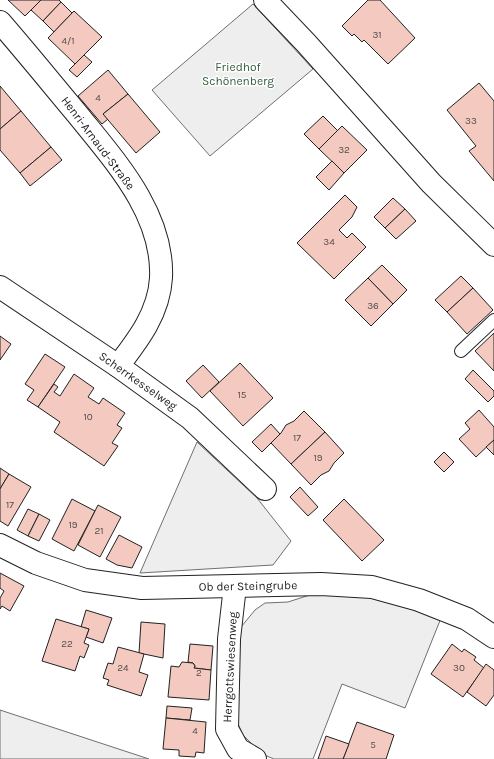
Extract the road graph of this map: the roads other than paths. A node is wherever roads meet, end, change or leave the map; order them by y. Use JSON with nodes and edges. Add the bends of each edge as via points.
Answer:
{"nodes":[{"id":1,"x":265,"y":0,"type":"edge"},
{"id":2,"x":0,"y":22,"type":"edge"},
{"id":3,"x":494,"y":245,"type":"edge"},
{"id":4,"x":0,"y":287,"type":"edge"},
{"id":5,"x":494,"y":320,"type":"edge"},
{"id":6,"x":461,"y":351,"type":"dead end"},
{"id":7,"x":118,"y":366,"type":"junction"},
{"id":8,"x":265,"y":489,"type":"dead end"},
{"id":9,"x":0,"y":545,"type":"edge"},
{"id":10,"x":235,"y":586,"type":"junction"},
{"id":11,"x":494,"y":637,"type":"edge"},
{"id":12,"x":242,"y":756,"type":"edge"}],
"edges":[{"from":1,"to":3,"type":"street","via":[[431,182]]},
{"from":2,"to":7,"type":"street","name":"Henri-Arnaud-Straße","via":[[111,156],[150,220],[159,251],[161,279],[155,310],[141,336]]},
{"from":4,"to":7,"type":"street","name":"Scherrkesselweg"},
{"from":5,"to":6,"type":"lane"},
{"from":7,"to":8,"type":"street","name":"Scherrkesselweg","via":[[190,418]]},
{"from":9,"to":10,"type":"street","name":"Ob der Steingrube","via":[[36,563],[85,580],[142,588]]},
{"from":10,"to":11,"type":"street","name":"Ob der Steingrube","via":[[321,584],[372,587],[419,600],[467,619]]},
{"from":10,"to":12,"type":"street","name":"Herrgottswiesenweg","via":[[229,639],[227,730]]}]}
